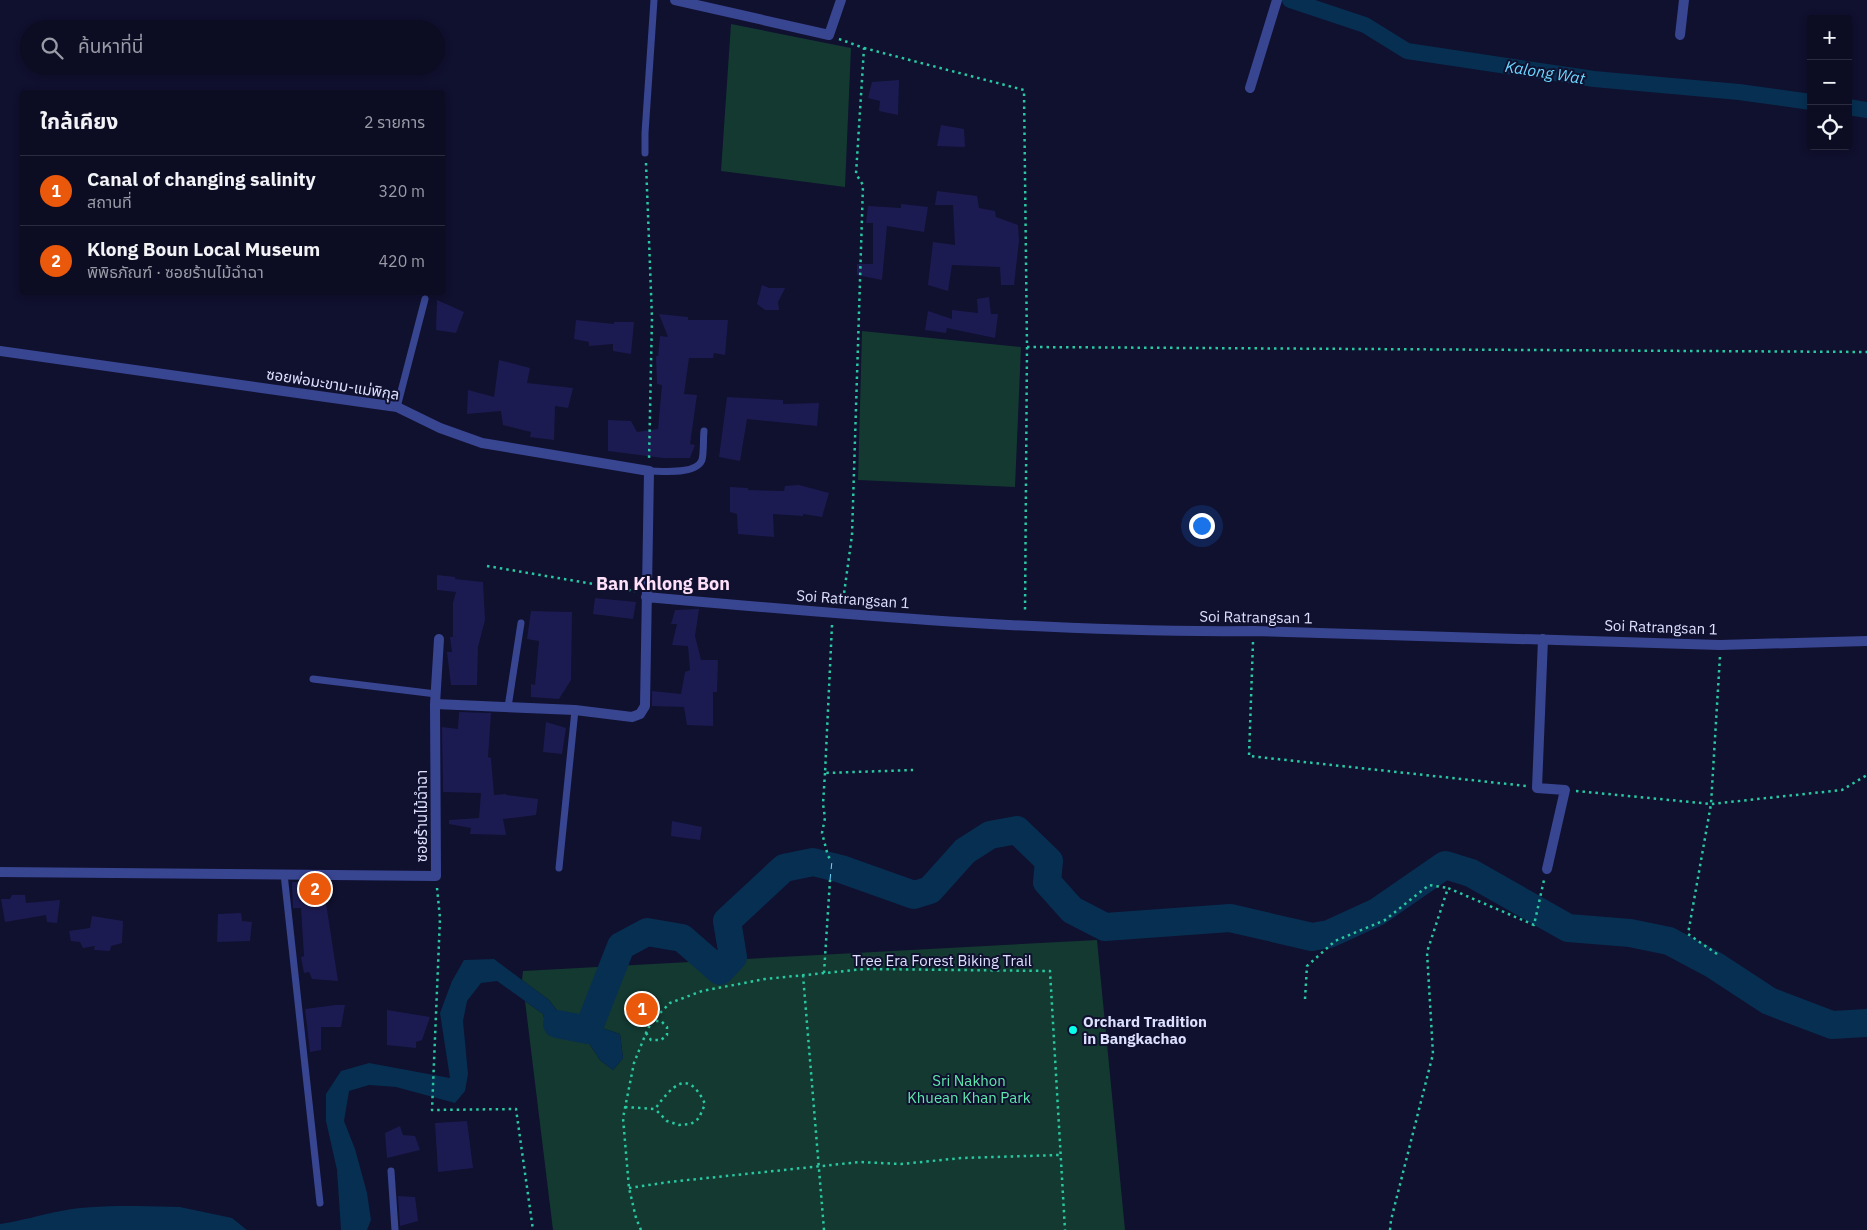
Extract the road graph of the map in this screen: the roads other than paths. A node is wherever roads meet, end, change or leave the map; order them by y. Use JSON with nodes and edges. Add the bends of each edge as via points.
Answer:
{"nodes":[{"id":1,"x":654,"y":0,"type":"edge"},
{"id":2,"x":675,"y":0,"type":"edge"},
{"id":3,"x":841,"y":0,"type":"edge"},
{"id":4,"x":1277,"y":0,"type":"edge"},
{"id":5,"x":1684,"y":0,"type":"edge"},
{"id":6,"x":1680,"y":35,"type":"dead end"},
{"id":7,"x":1250,"y":88,"type":"dead end"},
{"id":8,"x":645,"y":153,"type":"road end"},
{"id":9,"x":425,"y":299,"type":"dead end"},
{"id":10,"x":0,"y":351,"type":"edge"},
{"id":11,"x":396,"y":407,"type":"junction"},
{"id":12,"x":704,"y":431,"type":"dead end"},
{"id":13,"x":649,"y":472,"type":"junction"},
{"id":14,"x":646,"y":595,"type":"junction"},
{"id":15,"x":521,"y":623,"type":"dead end"},
{"id":16,"x":1543,"y":639,"type":"junction"},
{"id":17,"x":438,"y":640,"type":"dead end"},
{"id":18,"x":1867,"y":641,"type":"edge"},
{"id":19,"x":313,"y":679,"type":"dead end"},
{"id":20,"x":436,"y":699,"type":"junction"},
{"id":21,"x":508,"y":708,"type":"junction"},
{"id":22,"x":575,"y":710,"type":"junction"},
{"id":23,"x":559,"y":868,"type":"dead end"},
{"id":24,"x":1547,"y":869,"type":"road end"},
{"id":25,"x":0,"y":872,"type":"edge"},
{"id":26,"x":284,"y":874,"type":"junction"},
{"id":27,"x":391,"y":1171,"type":"dead end"},
{"id":28,"x":320,"y":1203,"type":"dead end"},
{"id":29,"x":395,"y":1230,"type":"edge"}],
"edges":[{"from":1,"to":8,"type":"lane"},
{"from":2,"to":3,"type":"street","via":[[829,35]]},
{"from":4,"to":7,"type":"street"},
{"from":5,"to":6,"type":"street"},
{"from":9,"to":11,"type":"lane"},
{"from":10,"to":11,"type":"street","name":"ซอยพ่อมะขาม-แม่พิกุล"},
{"from":11,"to":13,"type":"street","name":"ซอยพ่อมะขาม-แม่พิกุล","via":[[482,443]]},
{"from":12,"to":13,"type":"lane","via":[[701,460],[695,467],[684,471]]},
{"from":13,"to":14,"type":"street"},
{"from":14,"to":16,"type":"street","name":"Soi Ratrangsan 1","via":[[837,614],[1025,625],[1190,632]]},
{"from":14,"to":22,"type":"street","via":[[646,706],[640,714],[632,716]]},
{"from":15,"to":21,"type":"lane"},
{"from":16,"to":18,"type":"street","name":"Soi Ratrangsan 1","via":[[1720,645]]},
{"from":16,"to":24,"type":"street","via":[[1537,788],[1565,790]]},
{"from":17,"to":20,"type":"street","name":"ซอยร้านไม้ฉำฉา"},
{"from":19,"to":20,"type":"lane"},
{"from":20,"to":21,"type":"street"},
{"from":20,"to":26,"type":"street","name":"ซอยร้านไม้ฉำฉา","via":[[436,876]]},
{"from":21,"to":22,"type":"street"},
{"from":22,"to":23,"type":"lane"},
{"from":25,"to":26,"type":"street","name":"ซอยร้านไม้ฉำฉา"},
{"from":26,"to":28,"type":"lane"},
{"from":27,"to":29,"type":"lane"}]}
